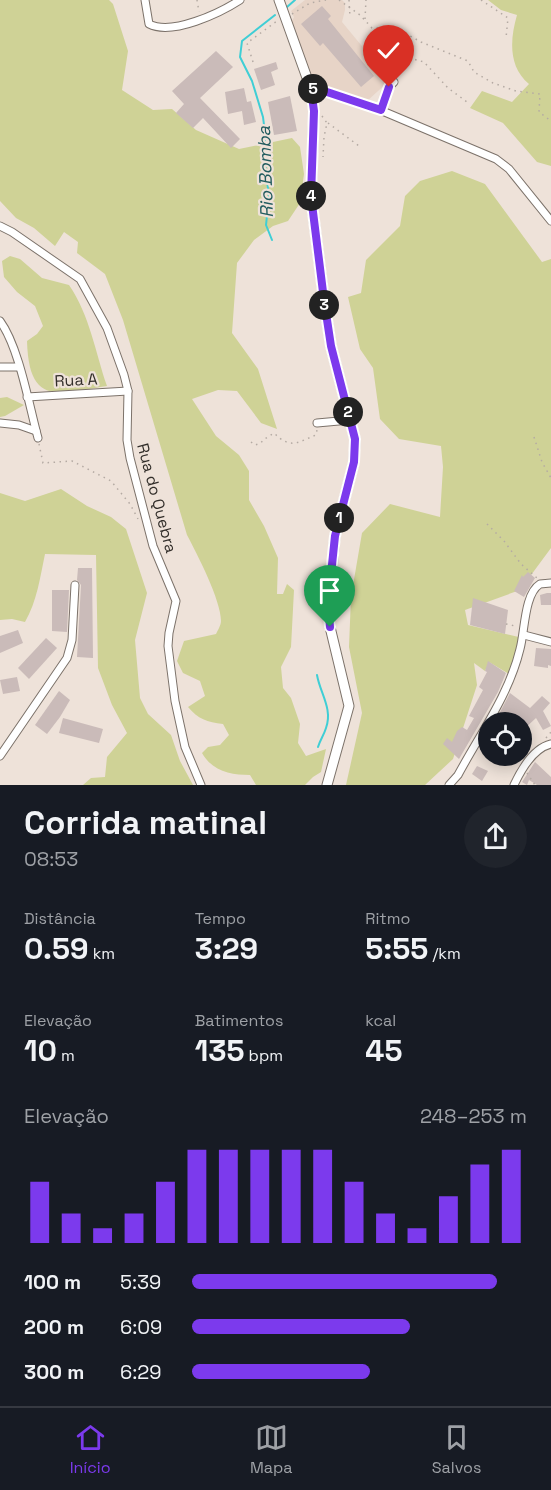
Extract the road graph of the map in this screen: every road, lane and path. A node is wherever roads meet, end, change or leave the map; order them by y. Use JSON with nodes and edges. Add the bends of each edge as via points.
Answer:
{"nodes":[{"id":1,"x":146,"y":0,"type":"edge"},
{"id":2,"x":197,"y":0,"type":"edge"},
{"id":3,"x":240,"y":0,"type":"edge"},
{"id":4,"x":279,"y":0,"type":"edge"},
{"id":5,"x":326,"y":0,"type":"edge"},
{"id":6,"x":339,"y":0,"type":"edge"},
{"id":7,"x":349,"y":0,"type":"edge"},
{"id":8,"x":366,"y":0,"type":"edge"},
{"id":9,"x":481,"y":0,"type":"edge"},
{"id":10,"x":349,"y":6,"type":"junction"},
{"id":11,"x":286,"y":17,"type":"junction"},
{"id":12,"x":350,"y":17,"type":"dead end"},
{"id":13,"x":200,"y":19,"type":"junction"},
{"id":14,"x":365,"y":20,"type":"junction"},
{"id":15,"x":506,"y":38,"type":"dead end"},
{"id":16,"x":253,"y":62,"type":"dead end"},
{"id":17,"x":394,"y":82,"type":"joint"},
{"id":18,"x":311,"y":89,"type":"junction"},
{"id":19,"x":466,"y":102,"type":"dead end"},
{"id":20,"x":381,"y":110,"type":"junction"},
{"id":21,"x":314,"y":111,"type":"junction"},
{"id":22,"x":551,"y":121,"type":"edge"},
{"id":23,"x":327,"y":123,"type":"junction"},
{"id":24,"x":359,"y":146,"type":"dead end"},
{"id":25,"x":323,"y":157,"type":"dead end"},
{"id":26,"x":551,"y":221,"type":"edge"},
{"id":27,"x":0,"y":226,"type":"edge"},
{"id":28,"x":0,"y":321,"type":"edge"},
{"id":29,"x":0,"y":367,"type":"edge"},
{"id":30,"x":18,"y":367,"type":"junction"},
{"id":31,"x":128,"y":391,"type":"junction"},
{"id":32,"x":27,"y":397,"type":"junction"},
{"id":33,"x":350,"y":420,"type":"junction"},
{"id":34,"x":0,"y":423,"type":"edge"},
{"id":35,"x":317,"y":423,"type":"joint"},
{"id":36,"x":37,"y":434,"type":"junction"},
{"id":37,"x":534,"y":437,"type":"dead end"},
{"id":38,"x":251,"y":442,"type":"dead end"},
{"id":39,"x":551,"y":478,"type":"edge"},
{"id":40,"x":139,"y":521,"type":"dead end"},
{"id":41,"x":487,"y":524,"type":"dead end"},
{"id":42,"x":540,"y":584,"type":"junction"},
{"id":43,"x":551,"y":584,"type":"edge"},
{"id":44,"x":75,"y":585,"type":"dead end"},
{"id":45,"x":506,"y":624,"type":"dead end"},
{"id":46,"x":524,"y":632,"type":"junction"},
{"id":47,"x":551,"y":642,"type":"edge"},
{"id":48,"x":551,"y":744,"type":"edge"},
{"id":49,"x":0,"y":756,"type":"edge"},
{"id":50,"x":523,"y":768,"type":"junction"},
{"id":51,"x":201,"y":785,"type":"edge"},
{"id":52,"x":327,"y":785,"type":"edge"},
{"id":53,"x":449,"y":785,"type":"edge"},
{"id":54,"x":514,"y":785,"type":"edge"},
{"id":55,"x":535,"y":785,"type":"edge"}],
"edges":[{"from":1,"to":13,"type":"street","via":[[151,26],[171,27]]},
{"from":2,"to":13,"type":"path"},
{"from":3,"to":13,"type":"street"},
{"from":4,"to":11,"type":"main road"},
{"from":5,"to":11,"type":"path","via":[[310,3]]},
{"from":6,"to":10,"type":"path"},
{"from":7,"to":10,"type":"path"},
{"from":8,"to":14,"type":"path"},
{"from":9,"to":15,"type":"path","via":[[508,18]]},
{"from":10,"to":12,"type":"path"},
{"from":10,"to":14,"type":"path"},
{"from":11,"to":16,"type":"path","via":[[247,43]]},
{"from":11,"to":18,"type":"main road"},
{"from":14,"to":22,"type":"path","via":[[372,28],[396,28],[468,61],[478,75],[502,87],[540,94],[539,112]]},
{"from":17,"to":19,"type":"path","via":[[375,59],[381,54],[424,62]]},
{"from":17,"to":20,"type":"street"},
{"from":18,"to":20,"type":"street"},
{"from":18,"to":21,"type":"main road"},
{"from":20,"to":26,"type":"street","via":[[504,164]]},
{"from":21,"to":23,"type":"path"},
{"from":21,"to":33,"type":"main road","via":[[311,196],[331,346]]},
{"from":23,"to":24,"type":"path"},
{"from":23,"to":25,"type":"path"},
{"from":27,"to":31,"type":"street","name":"Rua do Quebra","via":[[80,279],[107,328]]},
{"from":28,"to":30,"type":"street","via":[[8,332]]},
{"from":29,"to":30,"type":"street"},
{"from":30,"to":32,"type":"street"},
{"from":31,"to":32,"type":"street","name":"Rua A"},
{"from":31,"to":51,"type":"street","name":"Rua do Quebra","via":[[130,458],[153,546],[176,601],[168,646],[175,701],[185,747]]},
{"from":32,"to":36,"type":"street"},
{"from":33,"to":35,"type":"street"},
{"from":33,"to":52,"type":"main road","via":[[355,439],[354,462],[335,536],[328,614],[349,706]]},
{"from":34,"to":36,"type":"street","via":[[19,425]]},
{"from":35,"to":38,"type":"path","via":[[316,435],[304,442],[290,444],[274,434],[261,443]]},
{"from":36,"to":40,"type":"path","via":[[43,463],[72,461],[111,481]]},
{"from":37,"to":39,"type":"path"},
{"from":41,"to":42,"type":"path"},
{"from":42,"to":43,"type":"street"},
{"from":42,"to":46,"type":"street","via":[[532,592]]},
{"from":44,"to":49,"type":"street","via":[[72,640],[67,658]]},
{"from":45,"to":46,"type":"path"},
{"from":46,"to":47,"type":"street"},
{"from":46,"to":53,"type":"street","via":[[509,685]]},
{"from":48,"to":50,"type":"street","via":[[541,748]]},
{"from":50,"to":54,"type":"street"},
{"from":50,"to":55,"type":"path"}]}
